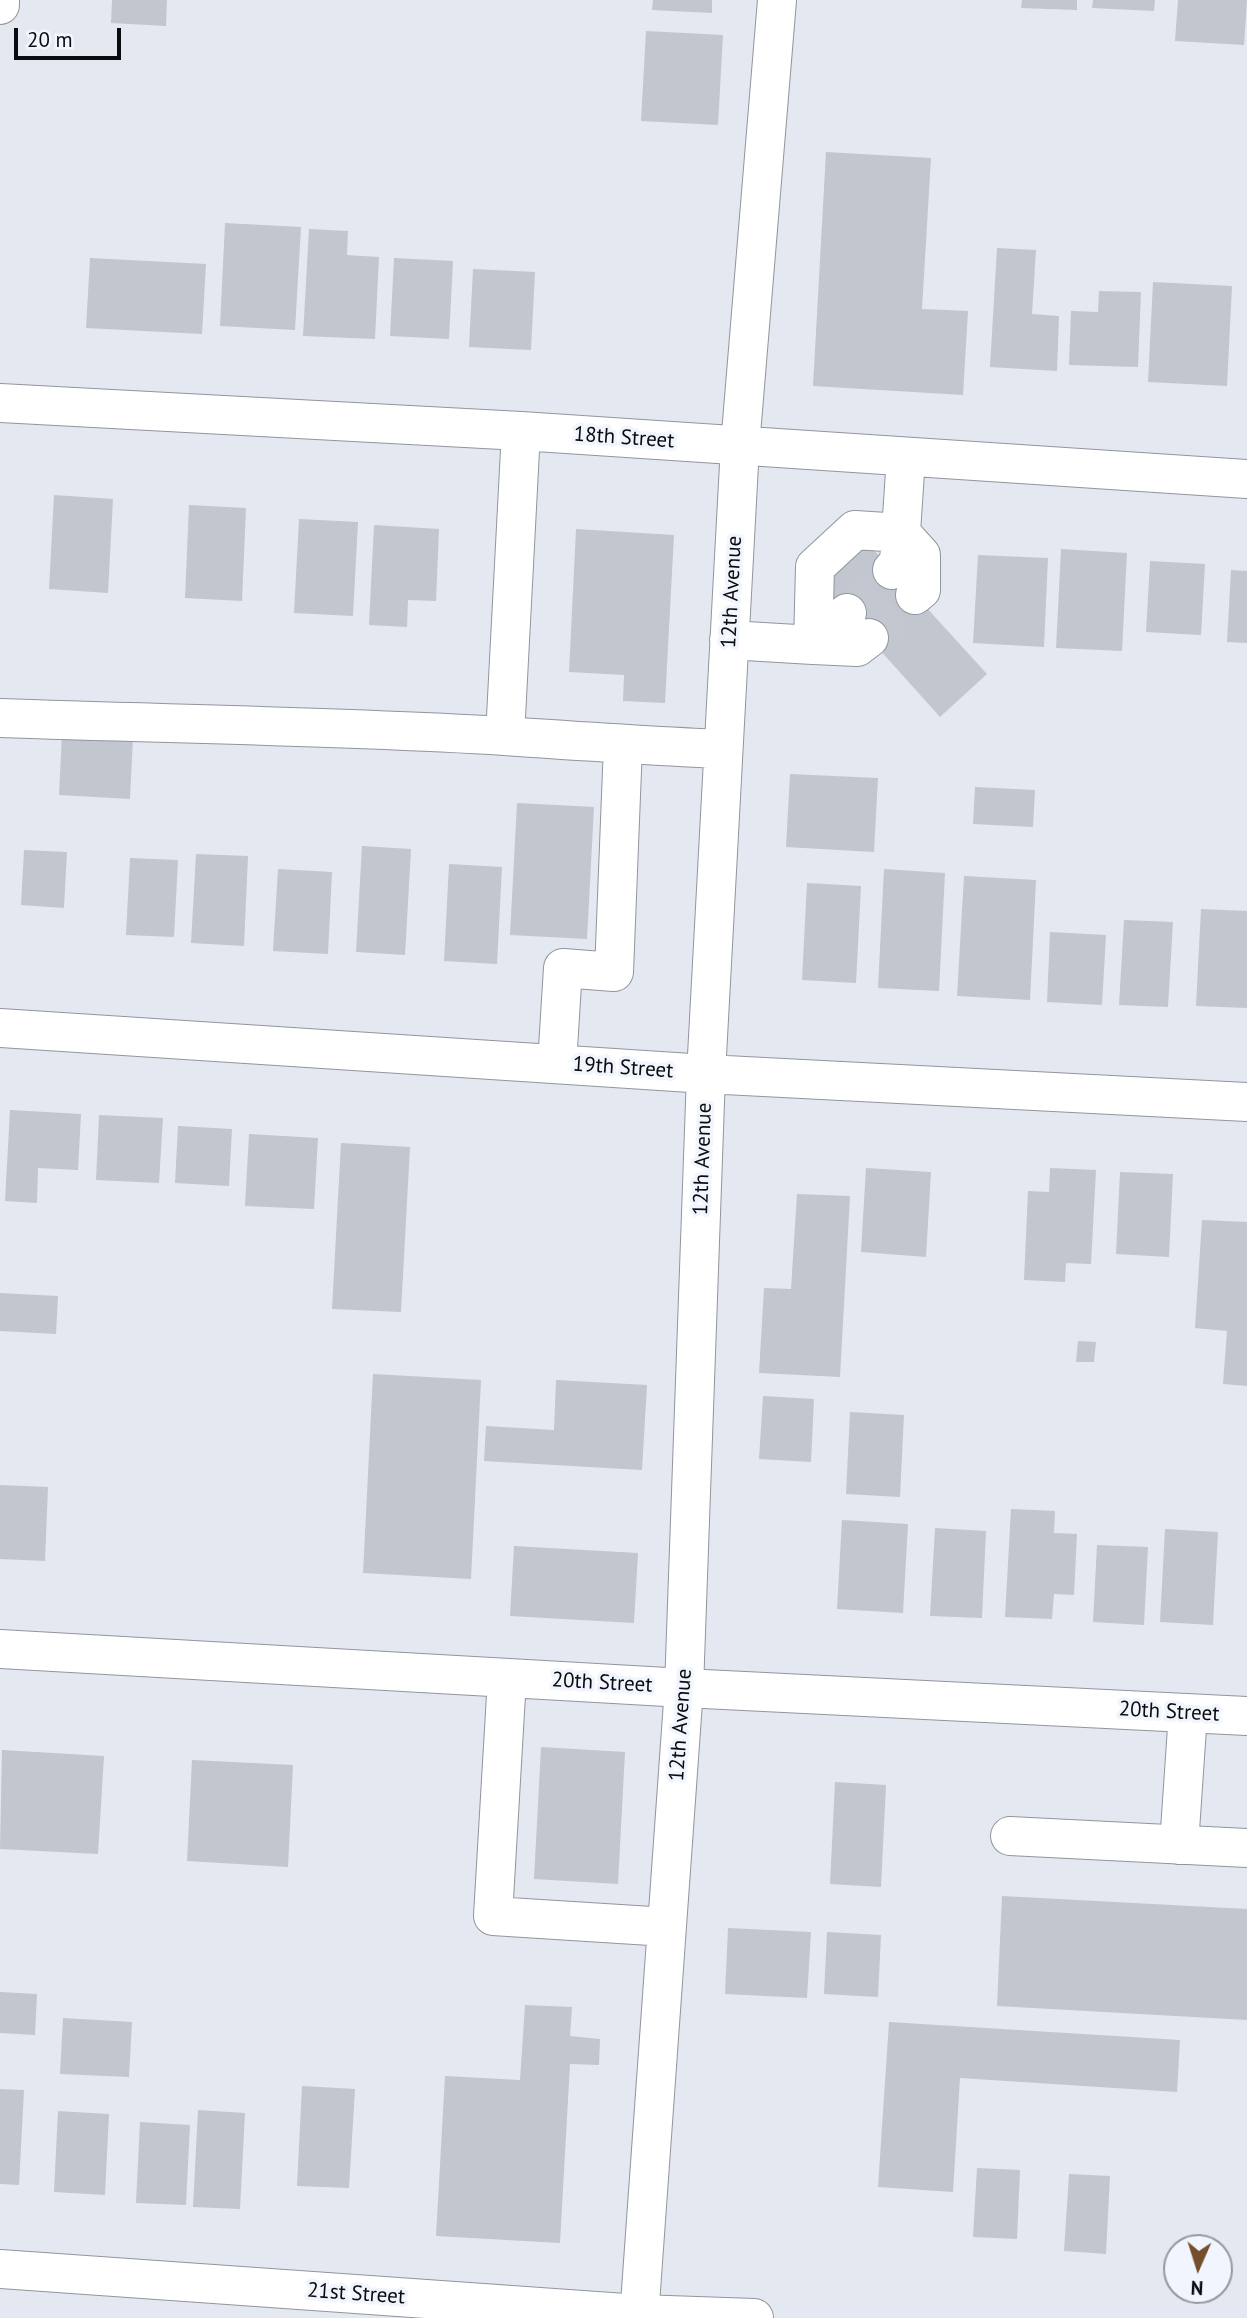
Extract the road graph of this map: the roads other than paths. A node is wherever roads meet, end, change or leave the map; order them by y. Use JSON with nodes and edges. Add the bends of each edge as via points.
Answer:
{"nodes":[{"id":1,"x":777,"y":0,"type":"edge"},
{"id":2,"x":0,"y":403,"type":"edge"},
{"id":3,"x":521,"y":431,"type":"junction"},
{"id":4,"x":740,"y":446,"type":"junction"},
{"id":5,"x":906,"y":457,"type":"junction"},
{"id":6,"x":1247,"y":479,"type":"edge"},
{"id":7,"x":901,"y":533,"type":"junction"},
{"id":8,"x":904,"y":583,"type":"dead end"},
{"id":9,"x":858,"y":625,"type":"tunnel mouth"},
{"id":10,"x":729,"y":640,"type":"junction"},
{"id":11,"x":813,"y":645,"type":"junction"},
{"id":12,"x":0,"y":718,"type":"edge"},
{"id":13,"x":505,"y":736,"type":"junction"},
{"id":14,"x":623,"y":746,"type":"junction"},
{"id":15,"x":723,"y":749,"type":"junction"},
{"id":16,"x":0,"y":1028,"type":"edge"},
{"id":17,"x":556,"y":1064,"type":"junction"},
{"id":18,"x":706,"y":1074,"type":"junction"},
{"id":19,"x":1247,"y":1102,"type":"edge"},
{"id":20,"x":0,"y":1648,"type":"edge"},
{"id":21,"x":507,"y":1678,"type":"junction"},
{"id":22,"x":684,"y":1688,"type":"junction"},
{"id":23,"x":1188,"y":1713,"type":"junction"},
{"id":24,"x":1247,"y":1716,"type":"edge"},
{"id":25,"x":1010,"y":1836,"type":"dead end"},
{"id":26,"x":1180,"y":1845,"type":"junction"},
{"id":27,"x":1247,"y":1848,"type":"edge"},
{"id":28,"x":667,"y":1927,"type":"junction"},
{"id":29,"x":0,"y":2269,"type":"edge"},
{"id":30,"x":639,"y":2316,"type":"edge"},
{"id":31,"x":754,"y":2318,"type":"edge"}],
"edges":[{"from":1,"to":4,"type":"street","name":"12th Avenue"},
{"from":2,"to":3,"type":"street","name":"18th Street"},
{"from":3,"to":4,"type":"street","name":"18th Street"},
{"from":3,"to":13,"type":"street"},
{"from":4,"to":5,"type":"street","name":"18th Street"},
{"from":4,"to":10,"type":"street","name":"12th Avenue"},
{"from":5,"to":6,"type":"street","name":"18th Street"},
{"from":5,"to":7,"type":"street"},
{"from":7,"to":8,"type":"street","via":[[899,562]]},
{"from":7,"to":11,"type":"street","via":[[855,530],[815,567]]},
{"from":9,"to":11,"type":"street"},
{"from":10,"to":11,"type":"street"},
{"from":10,"to":15,"type":"street","name":"12th Avenue"},
{"from":12,"to":13,"type":"street"},
{"from":13,"to":14,"type":"street"},
{"from":14,"to":15,"type":"street"},
{"from":14,"to":17,"type":"street","via":[[614,972],[563,968]]},
{"from":15,"to":18,"type":"street","name":"12th Avenue"},
{"from":16,"to":17,"type":"street","name":"19th Street"},
{"from":17,"to":18,"type":"street","name":"19th Street"},
{"from":18,"to":19,"type":"street","name":"19th Street"},
{"from":18,"to":22,"type":"street","name":"12th Avenue"},
{"from":20,"to":21,"type":"street","name":"20th Street"},
{"from":21,"to":22,"type":"street","name":"20th Street"},
{"from":21,"to":28,"type":"street","via":[[493,1916]]},
{"from":22,"to":23,"type":"street","name":"20th Street"},
{"from":22,"to":28,"type":"street","name":"12th Avenue"},
{"from":23,"to":24,"type":"street","name":"20th Street"},
{"from":23,"to":26,"type":"street"},
{"from":25,"to":26,"type":"street"},
{"from":26,"to":27,"type":"street"},
{"from":28,"to":30,"type":"street","name":"12th Avenue"},
{"from":29,"to":30,"type":"street","name":"21st Street"},
{"from":30,"to":31,"type":"street","name":"21st Street"}]}
